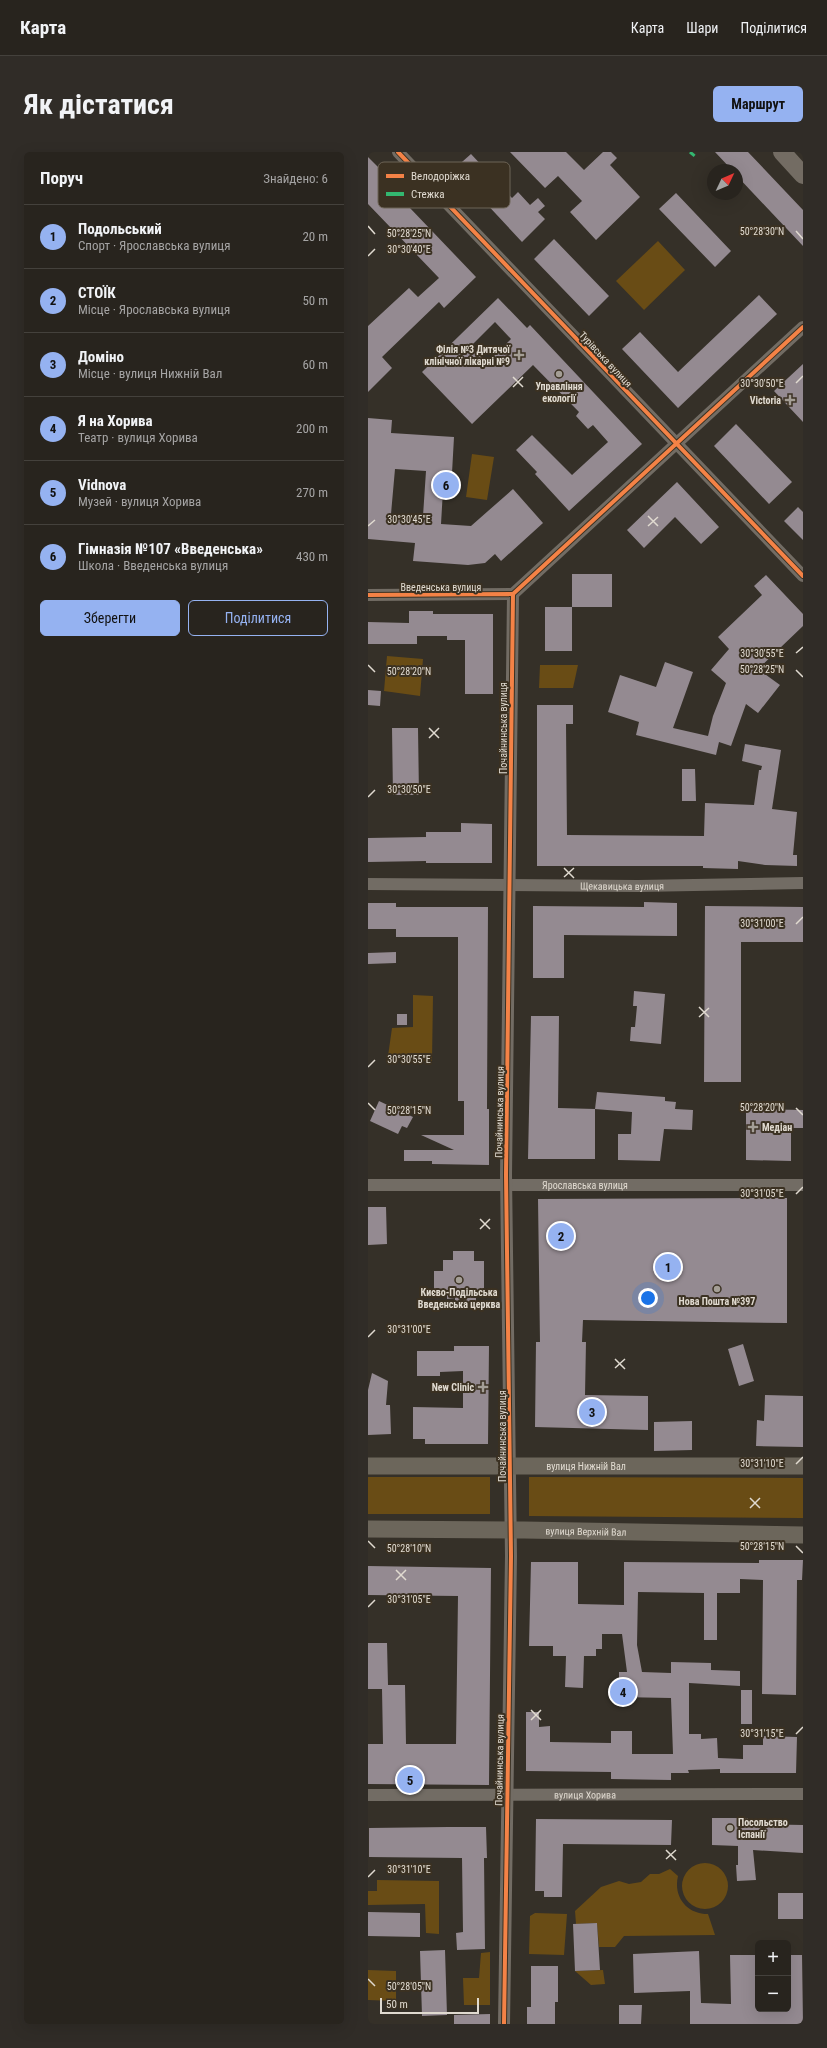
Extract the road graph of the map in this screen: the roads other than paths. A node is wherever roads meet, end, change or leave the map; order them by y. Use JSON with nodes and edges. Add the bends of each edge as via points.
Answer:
{"nodes":[{"id":1,"x":398,"y":152,"type":"edge"},
{"id":2,"x":782,"y":152,"type":"edge"},
{"id":3,"x":407,"y":162,"type":"edge"},
{"id":4,"x":803,"y":175,"type":"edge"},
{"id":5,"x":451,"y":208,"type":"edge"},
{"id":6,"x":803,"y":327,"type":"edge"},
{"id":7,"x":675,"y":444,"type":"junction"},
{"id":8,"x":803,"y":576,"type":"edge"},
{"id":9,"x":368,"y":594,"type":"edge"},
{"id":10,"x":513,"y":594,"type":"junction"},
{"id":11,"x":803,"y":883,"type":"edge"},
{"id":12,"x":368,"y":884,"type":"edge"},
{"id":13,"x":511,"y":885,"type":"junction"},
{"id":14,"x":368,"y":1185,"type":"edge"},
{"id":15,"x":803,"y":1185,"type":"edge"},
{"id":16,"x":506,"y":1186,"type":"junction"},
{"id":17,"x":368,"y":1466,"type":"edge"},
{"id":18,"x":803,"y":1466,"type":"edge"},
{"id":19,"x":510,"y":1467,"type":"junction"},
{"id":20,"x":368,"y":1529,"type":"edge"},
{"id":21,"x":510,"y":1530,"type":"junction"},
{"id":22,"x":803,"y":1535,"type":"edge"},
{"id":23,"x":506,"y":1794,"type":"junction"},
{"id":24,"x":803,"y":1794,"type":"edge"},
{"id":25,"x":368,"y":1795,"type":"edge"},
{"id":26,"x":504,"y":2024,"type":"edge"}],
"edges":[{"from":1,"to":3,"type":"street","name":"Турівська вулиця"},
{"from":2,"to":4,"type":"main road"},
{"from":5,"to":7,"type":"street","name":"Турівська вулиця"},
{"from":6,"to":7,"type":"street"},
{"from":7,"to":8,"type":"street","name":"Турівська вулиця"},
{"from":7,"to":10,"type":"street"},
{"from":9,"to":10,"type":"street","name":"Введенська вулиця"},
{"from":10,"to":13,"type":"street","name":"Почайнинська вулиця"},
{"from":11,"to":13,"type":"street","name":"Щекавицька вулиця"},
{"from":12,"to":13,"type":"street","name":"Щекавицька вулиця"},
{"from":13,"to":16,"type":"street","name":"Почайнинська вулиця"},
{"from":14,"to":16,"type":"street","name":"Ярославська вулиця"},
{"from":15,"to":16,"type":"street","name":"Ярославська вулиця"},
{"from":16,"to":19,"type":"street","name":"Почайнинська вулиця"},
{"from":17,"to":19,"type":"main road","name":"вулиця Нижній Вал"},
{"from":18,"to":19,"type":"main road","name":"вулиця Нижній Вал"},
{"from":19,"to":21,"type":"street","name":"Почайнинська вулиця"},
{"from":20,"to":21,"type":"main road","name":"вулиця Верхній Вал"},
{"from":21,"to":22,"type":"main road","name":"вулиця Верхній Вал"},
{"from":21,"to":23,"type":"street","name":"Почайнинська вулиця"},
{"from":23,"to":24,"type":"street","name":"вулиця Хорива"},
{"from":23,"to":25,"type":"street","name":"вулиця Хорива"},
{"from":23,"to":26,"type":"street","name":"Почайнинська вулиця"}]}
